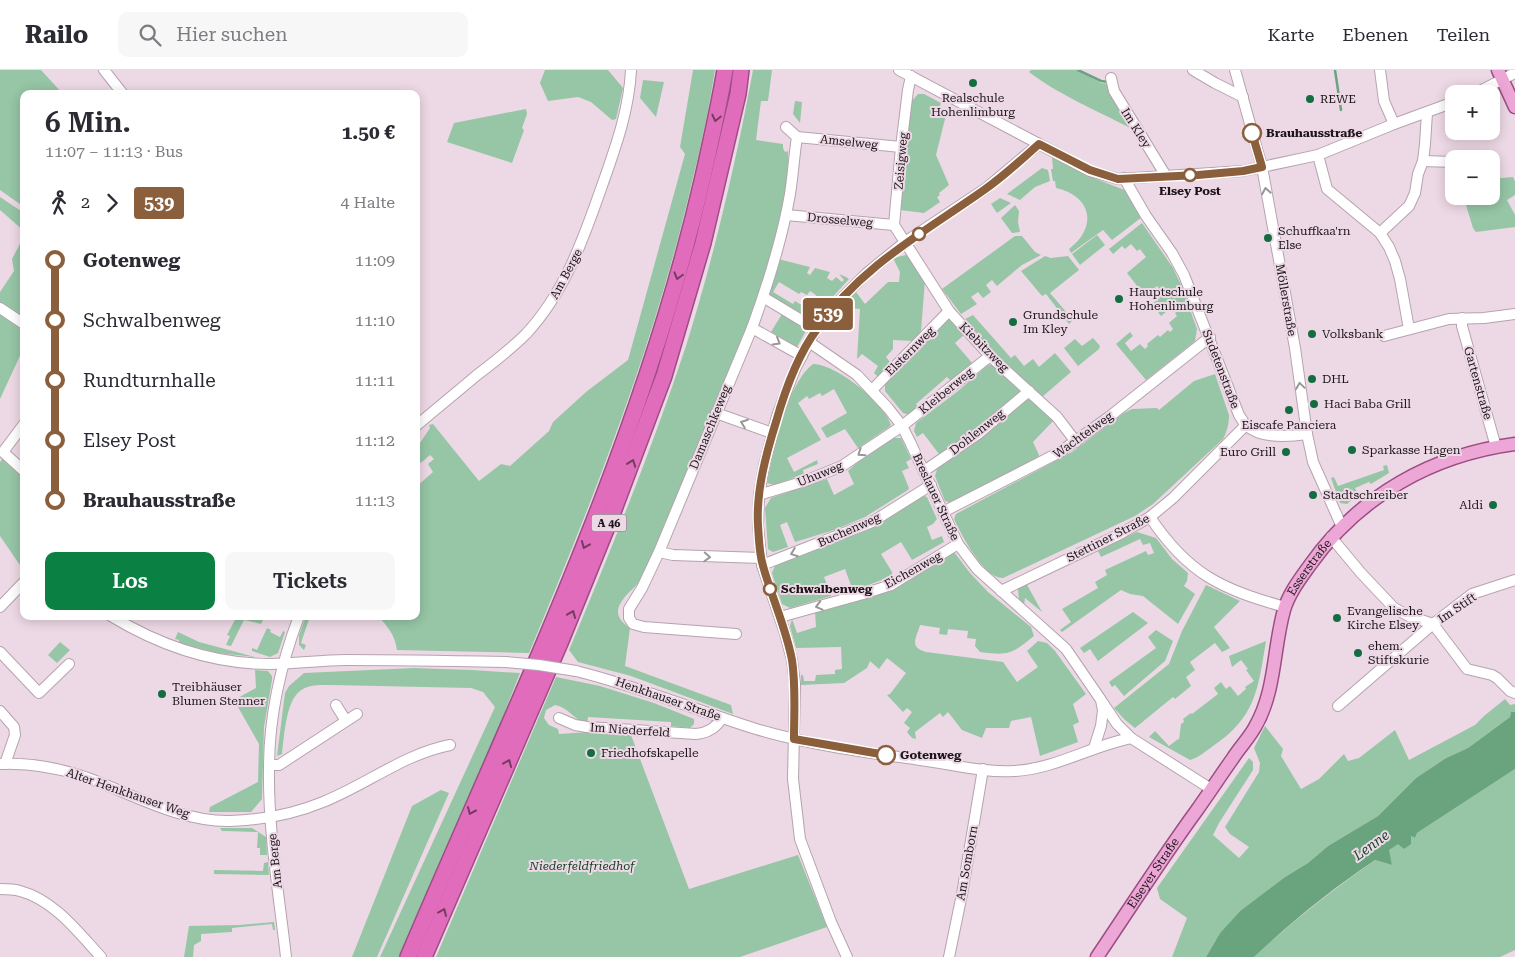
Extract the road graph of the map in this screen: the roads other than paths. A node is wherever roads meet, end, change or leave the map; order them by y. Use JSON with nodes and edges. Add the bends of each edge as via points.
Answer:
{"nodes":[{"id":1,"x":104,"y":70,"type":"edge"},
{"id":2,"x":631,"y":70,"type":"edge"},
{"id":3,"x":725,"y":70,"type":"edge"},
{"id":4,"x":741,"y":70,"type":"edge"},
{"id":5,"x":899,"y":70,"type":"edge"},
{"id":6,"x":1193,"y":70,"type":"edge"},
{"id":7,"x":1236,"y":70,"type":"edge"},
{"id":8,"x":1380,"y":70,"type":"edge"},
{"id":9,"x":1515,"y":73,"type":"edge"},
{"id":10,"x":1500,"y":75,"type":"edge"},
{"id":11,"x":911,"y":76,"type":"junction"},
{"id":12,"x":1111,"y":78,"type":"dead end"},
{"id":13,"x":1486,"y":85,"type":"edge"},
{"id":14,"x":120,"y":90,"type":"edge"},
{"id":15,"x":1243,"y":97,"type":"junction"},
{"id":16,"x":1445,"y":106,"type":"edge"},
{"id":17,"x":1515,"y":107,"type":"edge"},
{"id":18,"x":1427,"y":113,"type":"junction"},
{"id":19,"x":1394,"y":124,"type":"junction"},
{"id":20,"x":786,"y":127,"type":"dead end"},
{"id":21,"x":797,"y":137,"type":"junction"},
{"id":22,"x":1039,"y":144,"type":"junction"},
{"id":23,"x":901,"y":148,"type":"junction"},
{"id":24,"x":1318,"y":155,"type":"junction"},
{"id":25,"x":1423,"y":161,"type":"junction"},
{"id":26,"x":1445,"y":162,"type":"edge"},
{"id":27,"x":1262,"y":167,"type":"junction"},
{"id":28,"x":1166,"y":176,"type":"junction"},
{"id":29,"x":1124,"y":178,"type":"junction"},
{"id":30,"x":786,"y":215,"type":"junction"},
{"id":31,"x":894,"y":225,"type":"junction"},
{"id":32,"x":1380,"y":233,"type":"junction"},
{"id":33,"x":905,"y":242,"type":"junction"},
{"id":34,"x":763,"y":297,"type":"junction"},
{"id":35,"x":0,"y":308,"type":"edge"},
{"id":36,"x":949,"y":311,"type":"junction"},
{"id":37,"x":1515,"y":314,"type":"edge"},
{"id":38,"x":1462,"y":318,"type":"junction"},
{"id":39,"x":20,"y":321,"type":"edge"},
{"id":40,"x":752,"y":328,"type":"junction"},
{"id":41,"x":816,"y":329,"type":"junction"},
{"id":42,"x":1409,"y":329,"type":"junction"},
{"id":43,"x":1384,"y":336,"type":"dead end"},
{"id":44,"x":1210,"y":338,"type":"junction"},
{"id":45,"x":809,"y":342,"type":"junction"},
{"id":46,"x":802,"y":356,"type":"junction"},
{"id":47,"x":990,"y":356,"type":"junction"},
{"id":48,"x":872,"y":390,"type":"junction"},
{"id":49,"x":1029,"y":390,"type":"junction"},
{"id":50,"x":716,"y":413,"type":"junction"},
{"id":51,"x":420,"y":423,"type":"edge"},
{"id":52,"x":1246,"y":425,"type":"junction"},
{"id":53,"x":902,"y":426,"type":"junction"},
{"id":54,"x":20,"y":430,"type":"edge"},
{"id":55,"x":772,"y":433,"type":"junction"},
{"id":56,"x":1307,"y":434,"type":"junction"},
{"id":57,"x":1076,"y":442,"type":"junction"},
{"id":58,"x":1515,"y":444,"type":"edge"},
{"id":59,"x":1496,"y":447,"type":"junction"},
{"id":60,"x":20,"y":467,"type":"edge"},
{"id":61,"x":924,"y":471,"type":"junction"},
{"id":62,"x":930,"y":485,"type":"junction"},
{"id":63,"x":758,"y":495,"type":"junction"},
{"id":64,"x":943,"y":512,"type":"junction"},
{"id":65,"x":1150,"y":517,"type":"junction"},
{"id":66,"x":1342,"y":527,"type":"junction"},
{"id":67,"x":1332,"y":537,"type":"junction"},
{"id":68,"x":958,"y":544,"type":"junction"},
{"id":69,"x":659,"y":552,"type":"junction"},
{"id":70,"x":762,"y":562,"type":"junction"},
{"id":71,"x":1515,"y":580,"type":"edge"},
{"id":72,"x":20,"y":586,"type":"edge"},
{"id":73,"x":1001,"y":591,"type":"junction"},
{"id":74,"x":0,"y":606,"type":"edge"},
{"id":75,"x":1285,"y":607,"type":"junction"},
{"id":76,"x":780,"y":617,"type":"junction"},
{"id":77,"x":118,"y":620,"type":"edge"},
{"id":78,"x":298,"y":620,"type":"edge"},
{"id":79,"x":1433,"y":624,"type":"junction"},
{"id":80,"x":736,"y":634,"type":"dead end"},
{"id":81,"x":0,"y":652,"type":"edge"},
{"id":82,"x":284,"y":662,"type":"junction"},
{"id":83,"x":69,"y":664,"type":"dead end"},
{"id":84,"x":1515,"y":693,"type":"edge"},
{"id":85,"x":1101,"y":700,"type":"junction"},
{"id":86,"x":336,"y":705,"type":"dead end"},
{"id":87,"x":1338,"y":706,"type":"dead end"},
{"id":88,"x":0,"y":711,"type":"edge"},
{"id":89,"x":706,"y":712,"type":"junction"},
{"id":90,"x":357,"y":714,"type":"dead end"},
{"id":91,"x":559,"y":718,"type":"dead end"},
{"id":92,"x":722,"y":718,"type":"junction"},
{"id":93,"x":346,"y":721,"type":"junction"},
{"id":94,"x":702,"y":734,"type":"junction"},
{"id":95,"x":1131,"y":738,"type":"junction"},
{"id":96,"x":794,"y":739,"type":"junction"},
{"id":97,"x":450,"y":745,"type":"dead end"},
{"id":98,"x":1094,"y":748,"type":"junction"},
{"id":99,"x":3,"y":764,"type":"edge"},
{"id":100,"x":269,"y":765,"type":"junction"},
{"id":101,"x":983,"y":769,"type":"junction"},
{"id":102,"x":1212,"y":789,"type":"junction"},
{"id":103,"x":271,"y":817,"type":"junction"},
{"id":104,"x":0,"y":888,"type":"edge"},
{"id":105,"x":101,"y":957,"type":"edge"},
{"id":106,"x":286,"y":957,"type":"edge"},
{"id":107,"x":408,"y":957,"type":"edge"},
{"id":108,"x":424,"y":957,"type":"edge"},
{"id":109,"x":848,"y":957,"type":"edge"},
{"id":110,"x":949,"y":957,"type":"edge"},
{"id":111,"x":1098,"y":957,"type":"edge"}],
"edges":[{"from":1,"to":14,"type":"street"},
{"from":2,"to":51,"type":"street","name":"Am Berge","via":[[629,97],[618,139],[580,249],[568,273],[535,323],[512,347]]},
{"from":3,"to":107,"type":"highway","number":"A 46","one_way":true,"via":[[688,241],[646,381],[596,518]]},
{"from":108,"to":4,"type":"highway","number":"A 46","one_way":true,"via":[[614,512],[664,376],[703,243]]},
{"from":5,"to":11,"type":"street"},
{"from":6,"to":15,"type":"street"},
{"from":7,"to":15,"type":"street","name":"Möllerstraße"},
{"from":8,"to":19,"type":"street","via":[[1384,101]]},
{"from":9,"to":10,"type":"street"},
{"from":10,"to":13,"type":"street"},
{"from":10,"to":17,"type":"main road"},
{"from":11,"to":22,"type":"street"},
{"from":11,"to":23,"type":"street","name":"Zeisigweg"},
{"from":12,"to":28,"type":"street","name":"Im Kley","via":[[1114,91]]},
{"from":15,"to":27,"type":"street","name":"Möllerstraße"},
{"from":16,"to":18,"type":"street"},
{"from":18,"to":19,"type":"street"},
{"from":18,"to":25,"type":"street"},
{"from":19,"to":24,"type":"street"},
{"from":20,"to":21,"type":"street"},
{"from":21,"to":23,"type":"street","name":"Amselweg"},
{"from":21,"to":30,"type":"street","name":"Damaschkeweg"},
{"from":22,"to":29,"type":"street","via":[[1090,170]]},
{"from":22,"to":33,"type":"street","via":[[985,189]]},
{"from":23,"to":31,"type":"street","name":"Zeisigweg"},
{"from":24,"to":27,"type":"street"},
{"from":24,"to":32,"type":"street","via":[[1327,189]]},
{"from":25,"to":26,"type":"street"},
{"from":25,"to":32,"type":"street","via":[[1409,206]]},
{"from":27,"to":28,"type":"street"},
{"from":56,"to":27,"type":"street","name":"Möllerstraße","one_way":true},
{"from":28,"to":29,"type":"street"},
{"from":29,"to":44,"type":"street","name":"Sudetenstraße","via":[[1184,275]]},
{"from":30,"to":31,"type":"street","name":"Drosselweg"},
{"from":30,"to":34,"type":"street","name":"Damaschkeweg"},
{"from":31,"to":33,"type":"street"},
{"from":32,"to":42,"type":"street","via":[[1395,261]]},
{"from":33,"to":36,"type":"street","name":"Kiebitzweg"},
{"from":33,"to":41,"type":"street","via":[[855,285]]},
{"from":34,"to":40,"type":"street","name":"Damaschkeweg"},
{"from":34,"to":41,"type":"street"},
{"from":35,"to":39,"type":"street"},
{"from":36,"to":47,"type":"street","name":"Kiebitzweg"},
{"from":36,"to":48,"type":"street","name":"Elsternweg"},
{"from":37,"to":38,"type":"street"},
{"from":38,"to":42,"type":"street"},
{"from":38,"to":59,"type":"street","name":"Gartenstraße"},
{"from":40,"to":46,"type":"street","one_way":true},
{"from":40,"to":50,"type":"street","name":"Damaschkeweg"},
{"from":41,"to":45,"type":"street"},
{"from":42,"to":43,"type":"street"},
{"from":44,"to":52,"type":"street","name":"Sudetenstraße","via":[[1239,415]]},
{"from":44,"to":57,"type":"street","name":"Wachtelweg"},
{"from":45,"to":46,"type":"street"},
{"from":45,"to":48,"type":"street","name":"Breslauer Straße"},
{"from":46,"to":55,"type":"street","via":[[786,390]]},
{"from":47,"to":49,"type":"street","name":"Kiebitzweg"},
{"from":47,"to":53,"type":"street","name":"Kleiberweg"},
{"from":48,"to":53,"type":"street","name":"Breslauer Straße"},
{"from":49,"to":57,"type":"street","name":"Kiebitzweg","via":[[1057,417]]},
{"from":49,"to":61,"type":"street","name":"Dohlenweg","via":[[978,434]]},
{"from":55,"to":50,"type":"street","one_way":true},
{"from":50,"to":69,"type":"street","name":"Damaschkeweg"},
{"from":52,"to":56,"type":"street","via":[[1277,436]]},
{"from":52,"to":65,"type":"street","name":"Stettiner Straße","via":[[1209,464]]},
{"from":53,"to":61,"type":"street","name":"Breslauer Straße"},
{"from":53,"to":63,"type":"street","name":"Uhuweg","one_way":true,"via":[[842,466]]},
{"from":54,"to":60,"type":"street","via":[[4,452]]},
{"from":55,"to":63,"type":"street"},
{"from":56,"to":66,"type":"street","name":"Möllerstraße","via":[[1313,462]]},
{"from":57,"to":64,"type":"street","name":"Wachtelweg"},
{"from":58,"to":59,"type":"main road","name":"Esserstraße"},
{"from":59,"to":66,"type":"main road","name":"Esserstraße","via":[[1462,455],[1415,473],[1379,495]]},
{"from":61,"to":62,"type":"street","name":"Breslauer Straße"},
{"from":62,"to":64,"type":"street","name":"Breslauer Straße"},
{"from":62,"to":70,"type":"street","name":"Buchenweg","one_way":true,"via":[[872,522]]},
{"from":63,"to":70,"type":"street"},
{"from":64,"to":68,"type":"street","name":"Breslauer Straße"},
{"from":65,"to":73,"type":"street","name":"Stettiner Straße"},
{"from":65,"to":75,"type":"street","via":[[1166,541],[1208,578],[1246,595]]},
{"from":66,"to":67,"type":"main road","name":"Esserstraße"},
{"from":67,"to":75,"type":"main road","name":"Esserstraße","via":[[1298,582]]},
{"from":67,"to":79,"type":"street","via":[[1394,608]]},
{"from":68,"to":73,"type":"street","name":"Breslauer Straße","via":[[977,569]]},
{"from":68,"to":76,"type":"street","name":"Eichenweg","one_way":true,"via":[[891,584]]},
{"from":69,"to":70,"type":"street","one_way":true},
{"from":69,"to":80,"type":"street","name":"Damaschkeweg","via":[[629,609],[633,624]]},
{"from":70,"to":76,"type":"street"},
{"from":71,"to":79,"type":"street","name":"Im Stift","via":[[1472,594]]},
{"from":72,"to":74,"type":"street"},
{"from":73,"to":85,"type":"street","name":"Breslauer Straße","via":[[1066,650]]},
{"from":75,"to":102,"type":"main road","name":"Esserstraße","via":[[1268,698],[1255,727]]},
{"from":76,"to":96,"type":"street","via":[[795,684]]},
{"from":77,"to":82,"type":"street","name":"Henkhauser Straße","via":[[187,651],[233,661]]},
{"from":78,"to":82,"type":"street","name":"Am Berge"},
{"from":79,"to":84,"type":"street","via":[[1467,669],[1492,675]]},
{"from":79,"to":87,"type":"street","name":"Im Stift"},
{"from":81,"to":83,"type":"street","via":[[39,693]]},
{"from":82,"to":89,"type":"street","name":"Henkhauser Straße","bridge":true,"via":[[402,660],[539,665],[611,680]]},
{"from":82,"to":100,"type":"street","name":"Am Berge","via":[[271,728]]},
{"from":85,"to":95,"type":"street","name":"Breslauer Straße"},
{"from":85,"to":98,"type":"street","via":[[1101,726]]},
{"from":86,"to":93,"type":"street"},
{"from":88,"to":99,"type":"street","via":[[14,726],[15,735]]},
{"from":89,"to":92,"type":"street","name":"Henkhauser Straße"},
{"from":89,"to":94,"type":"street"},
{"from":90,"to":93,"type":"street"},
{"from":91,"to":94,"type":"street","name":"Im Niederfeld","via":[[587,727]]},
{"from":92,"to":94,"type":"street","via":[[713,730]]},
{"from":92,"to":96,"type":"street","name":"Henkhauser Straße"},
{"from":93,"to":100,"type":"street","via":[[279,765]]},
{"from":95,"to":98,"type":"street","name":"Henkhauser Straße"},
{"from":95,"to":102,"type":"street"},
{"from":96,"to":101,"type":"street","name":"Henkhauser Straße"},
{"from":96,"to":109,"type":"street","via":[[794,793],[800,840]]},
{"from":97,"to":103,"type":"street","name":"Alter Henkhauser Weg","via":[[415,755],[323,802]]},
{"from":98,"to":101,"type":"street","name":"Henkhauser Straße","via":[[1027,770]]},
{"from":99,"to":103,"type":"street","name":"Alter Henkhauser Weg","via":[[42,767],[78,775],[192,816],[229,821]]},
{"from":100,"to":103,"type":"street","name":"Am Berge"},
{"from":101,"to":110,"type":"street","name":"Am Somborn"},
{"from":102,"to":111,"type":"main road","name":"Elseyer Straße"},
{"from":103,"to":106,"type":"street","name":"Am Berge"},
{"from":104,"to":105,"type":"street","via":[[19,890],[39,898],[71,924]]}]}
